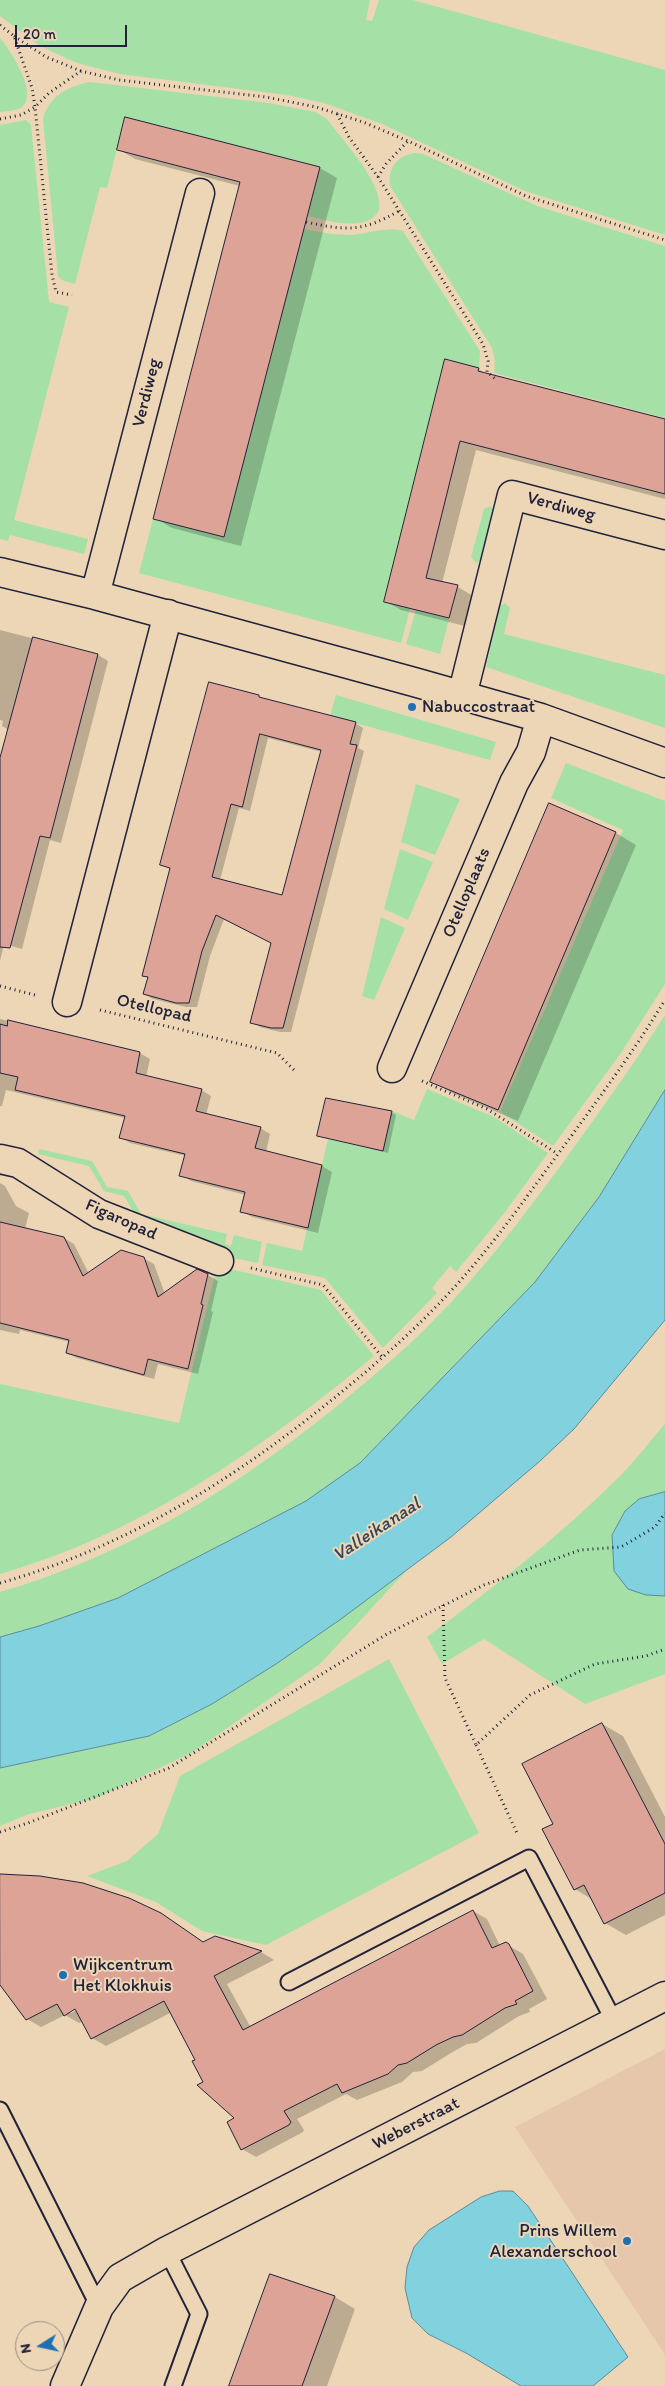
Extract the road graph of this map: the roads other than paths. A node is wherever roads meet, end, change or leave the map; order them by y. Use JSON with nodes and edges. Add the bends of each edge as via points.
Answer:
{"nodes":[{"id":1,"x":200,"y":193,"type":"dead end"},
{"id":2,"x":665,"y":535,"type":"edge"},
{"id":3,"x":0,"y":572,"type":"edge"},
{"id":4,"x":95,"y":595,"type":"junction"},
{"id":5,"x":168,"y":614,"type":"junction"},
{"id":6,"x":462,"y":696,"type":"junction"},
{"id":7,"x":541,"y":718,"type":"junction"},
{"id":8,"x":665,"y":763,"type":"edge"},
{"id":9,"x":66,"y":1002,"type":"road end"},
{"id":10,"x":392,"y":1068,"type":"road end"},
{"id":11,"x":0,"y":1159,"type":"edge"},
{"id":12,"x":219,"y":1260,"type":"road end"},
{"id":13,"x":289,"y":1982,"type":"dead end"},
{"id":14,"x":665,"y":1996,"type":"edge"},
{"id":15,"x":614,"y":2021,"type":"junction"},
{"id":16,"x":0,"y":2110,"type":"edge"},
{"id":17,"x":167,"y":2251,"type":"junction"},
{"id":18,"x":99,"y":2307,"type":"junction"},
{"id":19,"x":65,"y":2386,"type":"edge"},
{"id":20,"x":173,"y":2386,"type":"edge"}],
"edges":[{"from":1,"to":4,"type":"street","name":"Verdiweg"},
{"from":2,"to":6,"type":"street","name":"Verdiweg","via":[[512,495]]},
{"from":3,"to":4,"type":"street"},
{"from":4,"to":5,"type":"street"},
{"from":5,"to":6,"type":"street"},
{"from":5,"to":9,"type":"street"},
{"from":6,"to":7,"type":"street"},
{"from":7,"to":8,"type":"street"},
{"from":7,"to":10,"type":"street","name":"Otelloplaats","via":[[530,752]]},
{"from":11,"to":12,"type":"street","name":"Figaropad","via":[[18,1163],[99,1214]]},
{"from":13,"to":15,"type":"lane","via":[[529,1858]]},
{"from":14,"to":15,"type":"street","name":"Weberstraat"},
{"from":15,"to":17,"type":"street","name":"Weberstraat"},
{"from":16,"to":18,"type":"lane"},
{"from":17,"to":18,"type":"street","name":"Weberstraat","via":[[120,2278]]},
{"from":17,"to":20,"type":"lane","via":[[199,2314]]},
{"from":18,"to":19,"type":"street","name":"Weberstraat"}]}
